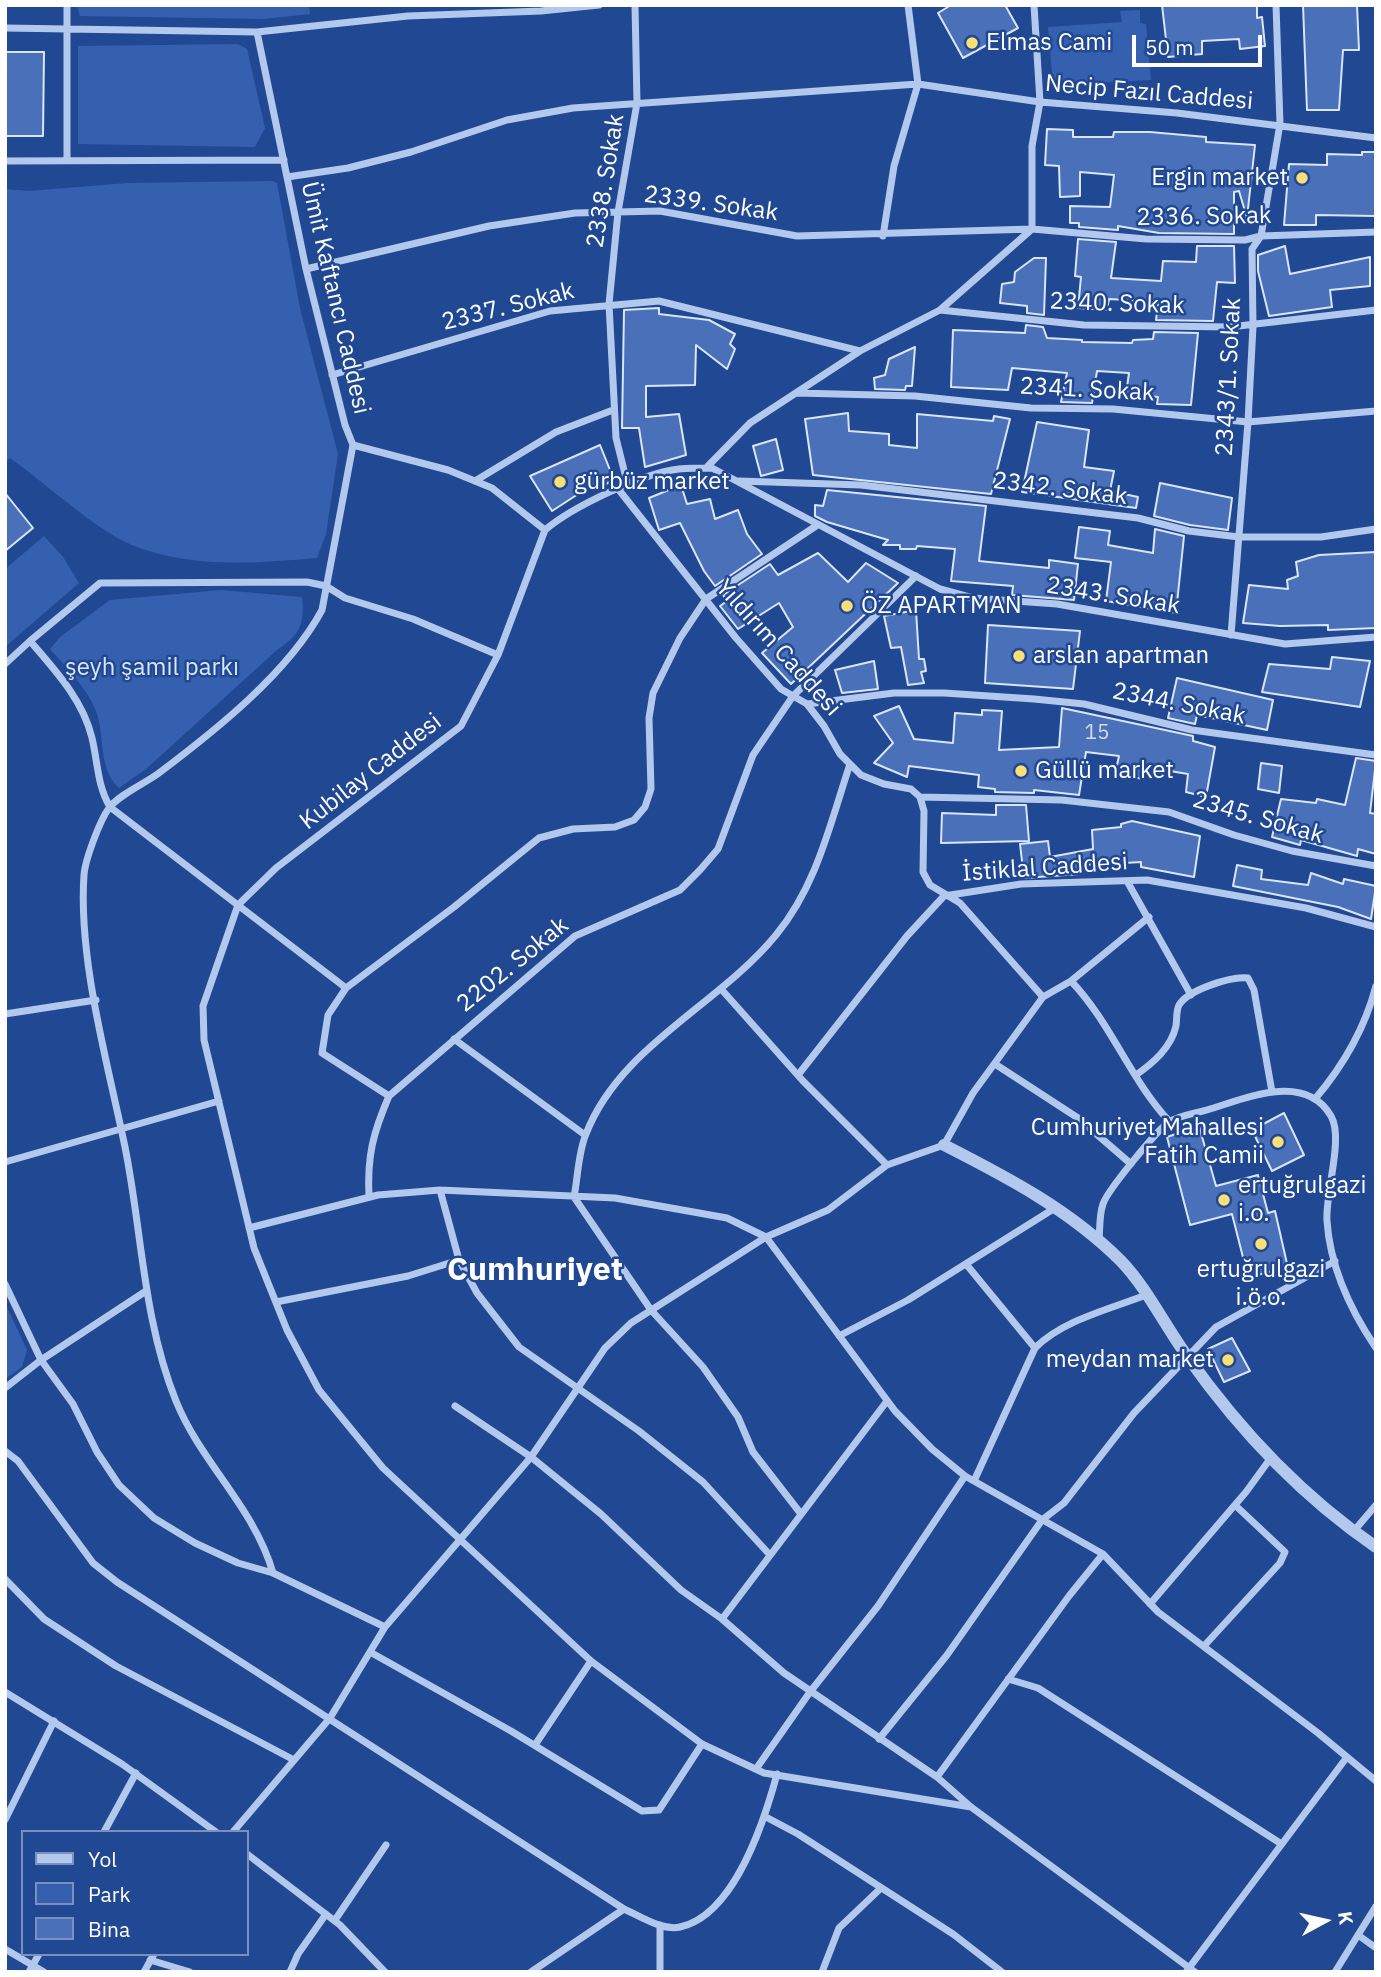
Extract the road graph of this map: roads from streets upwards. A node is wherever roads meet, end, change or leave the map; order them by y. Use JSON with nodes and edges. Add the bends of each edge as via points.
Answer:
{"nodes":[{"id":1,"x":68,"y":5,"type":"edge"},
{"id":2,"x":407,"y":5,"type":"edge"},
{"id":3,"x":598,"y":5,"type":"edge"},
{"id":4,"x":635,"y":5,"type":"edge"},
{"id":5,"x":908,"y":5,"type":"edge"},
{"id":6,"x":1034,"y":5,"type":"edge"},
{"id":7,"x":1276,"y":5,"type":"edge"},
{"id":8,"x":408,"y":16,"type":"junction"},
{"id":9,"x":5,"y":28,"type":"edge"},
{"id":10,"x":68,"y":29,"type":"junction"},
{"id":11,"x":257,"y":32,"type":"junction"},
{"id":12,"x":918,"y":84,"type":"junction"},
{"id":13,"x":1040,"y":102,"type":"junction"},
{"id":14,"x":637,"y":103,"type":"junction"},
{"id":15,"x":1280,"y":124,"type":"junction"},
{"id":16,"x":1376,"y":138,"type":"edge"},
{"id":17,"x":67,"y":160,"type":"junction"},
{"id":18,"x":284,"y":160,"type":"junction"},
{"id":19,"x":5,"y":161,"type":"edge"},
{"id":20,"x":287,"y":177,"type":"junction"},
{"id":21,"x":618,"y":212,"type":"junction"},
{"id":22,"x":1032,"y":229,"type":"junction"},
{"id":23,"x":1376,"y":232,"type":"edge"},
{"id":24,"x":884,"y":236,"type":"junction"},
{"id":25,"x":1261,"y":236,"type":"junction"},
{"id":26,"x":306,"y":269,"type":"junction"},
{"id":27,"x":609,"y":304,"type":"junction"},
{"id":28,"x":940,"y":310,"type":"junction"},
{"id":29,"x":1376,"y":310,"type":"edge"},
{"id":30,"x":1253,"y":326,"type":"junction"},
{"id":31,"x":860,"y":351,"type":"junction"},
{"id":32,"x":332,"y":375,"type":"junction"},
{"id":33,"x":796,"y":393,"type":"junction"},
{"id":34,"x":613,"y":410,"type":"junction"},
{"id":35,"x":1376,"y":411,"type":"edge"},
{"id":36,"x":1248,"y":422,"type":"junction"},
{"id":37,"x":353,"y":445,"type":"junction"},
{"id":38,"x":706,"y":468,"type":"junction"},
{"id":39,"x":475,"y":481,"type":"junction"},
{"id":40,"x":738,"y":481,"type":"junction"},
{"id":41,"x":628,"y":486,"type":"junction"},
{"id":42,"x":619,"y":490,"type":"junction"},
{"id":43,"x":816,"y":526,"type":"junction"},
{"id":44,"x":1376,"y":529,"type":"edge"},
{"id":45,"x":545,"y":530,"type":"junction"},
{"id":46,"x":1239,"y":537,"type":"junction"},
{"id":47,"x":916,"y":576,"type":"junction"},
{"id":48,"x":326,"y":586,"type":"junction"},
{"id":49,"x":706,"y":599,"type":"junction"},
{"id":50,"x":1231,"y":635,"type":"junction"},
{"id":51,"x":1376,"y":637,"type":"edge"},
{"id":52,"x":30,"y":641,"type":"junction"},
{"id":53,"x":499,"y":656,"type":"junction"},
{"id":54,"x":5,"y":664,"type":"edge"},
{"id":55,"x":793,"y":696,"type":"junction"},
{"id":56,"x":807,"y":704,"type":"junction"},
{"id":57,"x":1376,"y":755,"type":"edge"},
{"id":58,"x":850,"y":764,"type":"junction"},
{"id":59,"x":920,"y":797,"type":"junction"},
{"id":60,"x":110,"y":807,"type":"junction"},
{"id":61,"x":1376,"y":866,"type":"edge"},
{"id":62,"x":1127,"y":881,"type":"junction"},
{"id":63,"x":944,"y":896,"type":"junction"},
{"id":64,"x":238,"y":905,"type":"junction"},
{"id":65,"x":1149,"y":917,"type":"junction"},
{"id":66,"x":1376,"y":927,"type":"edge"},
{"id":67,"x":1071,"y":981,"type":"junction"},
{"id":68,"x":1376,"y":986,"type":"edge"},
{"id":69,"x":346,"y":988,"type":"junction"},
{"id":70,"x":722,"y":990,"type":"junction"},
{"id":71,"x":1192,"y":995,"type":"junction"},
{"id":72,"x":1043,"y":997,"type":"junction"},
{"id":73,"x":96,"y":1000,"type":"junction"},
{"id":74,"x":5,"y":1014,"type":"edge"},
{"id":75,"x":454,"y":1039,"type":"junction"},
{"id":76,"x":995,"y":1063,"type":"junction"},
{"id":77,"x":797,"y":1075,"type":"junction"},
{"id":78,"x":1136,"y":1076,"type":"junction"},
{"id":79,"x":1272,"y":1092,"type":"junction"},
{"id":80,"x":388,"y":1096,"type":"junction"},
{"id":81,"x":1315,"y":1099,"type":"junction"},
{"id":82,"x":219,"y":1101,"type":"junction"},
{"id":83,"x":1169,"y":1121,"type":"junction"},
{"id":84,"x":120,"y":1127,"type":"junction"},
{"id":85,"x":585,"y":1135,"type":"junction"},
{"id":86,"x":944,"y":1145,"type":"junction"},
{"id":87,"x":5,"y":1162,"type":"edge"},
{"id":88,"x":1131,"y":1164,"type":"junction"},
{"id":89,"x":887,"y":1165,"type":"junction"},
{"id":90,"x":440,"y":1190,"type":"junction"},
{"id":91,"x":369,"y":1197,"type":"junction"},
{"id":92,"x":574,"y":1197,"type":"junction"},
{"id":93,"x":1055,"y":1208,"type":"junction"},
{"id":94,"x":249,"y":1228,"type":"junction"},
{"id":95,"x":766,"y":1237,"type":"junction"},
{"id":96,"x":1099,"y":1242,"type":"junction"},
{"id":97,"x":459,"y":1260,"type":"junction"},
{"id":98,"x":1335,"y":1261,"type":"junction"},
{"id":99,"x":966,"y":1264,"type":"junction"},
{"id":100,"x":5,"y":1284,"type":"edge"},
{"id":101,"x":146,"y":1291,"type":"junction"},
{"id":102,"x":1146,"y":1295,"type":"junction"},
{"id":103,"x":276,"y":1302,"type":"junction"},
{"id":104,"x":651,"y":1310,"type":"junction"},
{"id":105,"x":839,"y":1336,"type":"junction"},
{"id":106,"x":1035,"y":1348,"type":"junction"},
{"id":107,"x":1376,"y":1348,"type":"edge"},
{"id":108,"x":1187,"y":1357,"type":"junction"},
{"id":109,"x":41,"y":1360,"type":"junction"},
{"id":110,"x":5,"y":1388,"type":"edge"},
{"id":111,"x":579,"y":1389,"type":"junction"},
{"id":112,"x":887,"y":1401,"type":"junction"},
{"id":113,"x":455,"y":1406,"type":"dead end"},
{"id":114,"x":5,"y":1451,"type":"edge"},
{"id":115,"x":531,"y":1457,"type":"junction"},
{"id":116,"x":1270,"y":1459,"type":"junction"},
{"id":117,"x":965,"y":1476,"type":"junction"},
{"id":118,"x":974,"y":1481,"type":"junction"},
{"id":119,"x":1235,"y":1505,"type":"junction"},
{"id":120,"x":1376,"y":1505,"type":"edge"},
{"id":121,"x":801,"y":1514,"type":"junction"},
{"id":122,"x":1042,"y":1520,"type":"junction"},
{"id":123,"x":1353,"y":1532,"type":"junction"},
{"id":124,"x":458,"y":1541,"type":"junction"},
{"id":125,"x":1376,"y":1547,"type":"edge"},
{"id":126,"x":1103,"y":1554,"type":"junction"},
{"id":127,"x":770,"y":1555,"type":"junction"},
{"id":128,"x":273,"y":1573,"type":"junction"},
{"id":129,"x":5,"y":1579,"type":"edge"},
{"id":130,"x":1150,"y":1604,"type":"junction"},
{"id":131,"x":722,"y":1619,"type":"junction"},
{"id":132,"x":385,"y":1627,"type":"junction"},
{"id":133,"x":1204,"y":1646,"type":"junction"},
{"id":134,"x":370,"y":1652,"type":"junction"},
{"id":135,"x":591,"y":1661,"type":"junction"},
{"id":136,"x":1008,"y":1679,"type":"junction"},
{"id":137,"x":5,"y":1692,"type":"edge"},
{"id":138,"x":810,"y":1692,"type":"junction"},
{"id":139,"x":330,"y":1718,"type":"junction"},
{"id":140,"x":54,"y":1721,"type":"junction"},
{"id":141,"x":879,"y":1739,"type":"junction"},
{"id":142,"x":702,"y":1744,"type":"junction"},
{"id":143,"x":534,"y":1745,"type":"junction"},
{"id":144,"x":1347,"y":1757,"type":"junction"},
{"id":145,"x":294,"y":1760,"type":"junction"},
{"id":146,"x":756,"y":1769,"type":"junction"},
{"id":147,"x":135,"y":1773,"type":"junction"},
{"id":148,"x":777,"y":1774,"type":"junction"},
{"id":149,"x":937,"y":1777,"type":"junction"},
{"id":150,"x":1376,"y":1782,"type":"edge"},
{"id":151,"x":971,"y":1807,"type":"junction"},
{"id":152,"x":764,"y":1816,"type":"junction"},
{"id":153,"x":5,"y":1820,"type":"edge"},
{"id":154,"x":105,"y":1830,"type":"edge"},
{"id":155,"x":213,"y":1830,"type":"edge"},
{"id":156,"x":235,"y":1830,"type":"edge"},
{"id":157,"x":1280,"y":1843,"type":"junction"},
{"id":158,"x":386,"y":1845,"type":"dead end"},
{"id":159,"x":248,"y":1855,"type":"edge"},
{"id":160,"x":881,"y":1888,"type":"junction"},
{"id":161,"x":1376,"y":1906,"type":"edge"},
{"id":162,"x":624,"y":1909,"type":"junction"},
{"id":163,"x":326,"y":1914,"type":"junction"},
{"id":164,"x":335,"y":1920,"type":"junction"},
{"id":165,"x":660,"y":1926,"type":"junction"},
{"id":166,"x":1358,"y":1935,"type":"junction"},
{"id":167,"x":1376,"y":1948,"type":"edge"},
{"id":168,"x":5,"y":1949,"type":"edge"},
{"id":169,"x":152,"y":1957,"type":"edge"},
{"id":170,"x":31,"y":1968,"type":"edge"},
{"id":171,"x":1190,"y":1970,"type":"edge"},
{"id":172,"x":44,"y":1972,"type":"edge"},
{"id":173,"x":144,"y":1972,"type":"edge"},
{"id":174,"x":190,"y":1972,"type":"edge"},
{"id":175,"x":290,"y":1972,"type":"edge"},
{"id":176,"x":385,"y":1972,"type":"edge"},
{"id":177,"x":531,"y":1972,"type":"edge"},
{"id":178,"x":660,"y":1972,"type":"edge"},
{"id":179,"x":822,"y":1972,"type":"edge"},
{"id":180,"x":1002,"y":1972,"type":"edge"},
{"id":181,"x":1335,"y":1972,"type":"edge"}],
"edges":[{"from":1,"to":10,"type":"street"},
{"from":2,"to":8,"type":"street"},
{"from":3,"to":8,"type":"street"},
{"from":4,"to":14,"type":"street","name":"2338. Sokak"},
{"from":5,"to":12,"type":"street"},
{"from":6,"to":13,"type":"street"},
{"from":7,"to":15,"type":"street","name":"2343/1. Sokak"},
{"from":8,"to":11,"type":"street"},
{"from":9,"to":10,"type":"street"},
{"from":10,"to":11,"type":"street"},
{"from":10,"to":17,"type":"street"},
{"from":11,"to":18,"type":"street","name":"Ümit Kaftancı Caddesi"},
{"from":12,"to":13,"type":"street","name":"Necip Fazıl Caddesi"},
{"from":12,"to":14,"type":"street","name":"Necip Fazıl Caddesi"},
{"from":12,"to":24,"type":"street","via":[[894,166]]},
{"from":13,"to":15,"type":"street","name":"Necip Fazıl Caddesi"},
{"from":13,"to":22,"type":"street","via":[[1032,146]]},
{"from":14,"to":20,"type":"street","name":"Necip Fazıl Caddesi","via":[[506,120],[411,152]]},
{"from":14,"to":21,"type":"street","name":"2338. Sokak"},
{"from":15,"to":16,"type":"street","name":"Necip Fazıl Caddesi"},
{"from":15,"to":25,"type":"street","name":"2343/1. Sokak"},
{"from":17,"to":18,"type":"street"},
{"from":17,"to":19,"type":"street"},
{"from":18,"to":20,"type":"street","name":"Ümit Kaftancı Caddesi"},
{"from":20,"to":26,"type":"street","name":"Ümit Kaftancı Caddesi"},
{"from":21,"to":24,"type":"street","name":"2339. Sokak","via":[[660,211],[797,236]]},
{"from":21,"to":26,"type":"street","name":"2339. Sokak","via":[[575,213],[489,226]]},
{"from":21,"to":27,"type":"street","name":"2338. Sokak"},
{"from":22,"to":24,"type":"street","name":"2339. Sokak"},
{"from":22,"to":25,"type":"street","name":"2336. Sokak","via":[[1146,239],[1245,240]]},
{"from":22,"to":28,"type":"street"},
{"from":23,"to":25,"type":"street","name":"2336. Sokak"},
{"from":25,"to":30,"type":"street","name":"2343/1. Sokak","via":[[1252,249]]},
{"from":26,"to":32,"type":"street","name":"Ümit Kaftancı Caddesi"},
{"from":27,"to":31,"type":"street","name":"2337. Sokak","via":[[659,301]]},
{"from":27,"to":32,"type":"street","name":"2337. Sokak","via":[[550,311]]},
{"from":27,"to":34,"type":"street","name":"2338. Sokak"},
{"from":28,"to":30,"type":"street","name":"2340. Sokak","via":[[1084,325]]},
{"from":28,"to":31,"type":"street"},
{"from":29,"to":30,"type":"street","name":"2340. Sokak"},
{"from":30,"to":36,"type":"street","name":"2343/1. Sokak"},
{"from":31,"to":33,"type":"street"},
{"from":32,"to":37,"type":"street","name":"Ümit Kaftancı Caddesi"},
{"from":33,"to":36,"type":"street","name":"2341. Sokak","via":[[915,396]]},
{"from":33,"to":38,"type":"street","via":[[750,423]]},
{"from":34,"to":39,"type":"street","via":[[556,432]]},
{"from":34,"to":41,"type":"street","name":"2338. Sokak"},
{"from":35,"to":36,"type":"street","name":"2341. Sokak"},
{"from":36,"to":46,"type":"street","name":"2343/1. Sokak"},
{"from":37,"to":39,"type":"street","name":"Ümit Kaftancı Caddesi"},
{"from":37,"to":48,"type":"street"},
{"from":38,"to":40,"type":"street","name":"2343. Sokak"},
{"from":38,"to":41,"type":"street","via":[[677,469]]},
{"from":39,"to":45,"type":"street","name":"Ümit Kaftancı Caddesi","via":[[492,488]]},
{"from":40,"to":43,"type":"street","name":"2343. Sokak"},
{"from":40,"to":46,"type":"street","name":"2342. Sokak","via":[[888,488],[1127,516]]},
{"from":41,"to":42,"type":"street"},
{"from":42,"to":45,"type":"street","via":[[561,516]]},
{"from":42,"to":49,"type":"street","name":"Yıldırım Caddesi"},
{"from":43,"to":47,"type":"street","name":"2343. Sokak"},
{"from":43,"to":49,"type":"street"},
{"from":44,"to":46,"type":"street","name":"2342. Sokak","via":[[1321,537]]},
{"from":45,"to":53,"type":"street","name":"Kubilay Caddesi"},
{"from":46,"to":50,"type":"street","name":"2343/1. Sokak"},
{"from":47,"to":50,"type":"street","name":"2343. Sokak","via":[[973,598],[1057,604]]},
{"from":47,"to":55,"type":"street","name":"2202. Sokak"},
{"from":48,"to":52,"type":"street","via":[[307,582],[100,583]]},
{"from":48,"to":53,"type":"street","via":[[345,598],[413,619]]},
{"from":48,"to":60,"type":"street","via":[[322,610],[289,657],[195,743]]},
{"from":49,"to":55,"type":"street","name":"Yıldırım Caddesi","via":[[781,689]]},
{"from":49,"to":69,"type":"street","via":[[653,693],[651,789],[634,820],[539,838]]},
{"from":50,"to":51,"type":"street","name":"2343. Sokak","via":[[1285,644]]},
{"from":52,"to":54,"type":"street"},
{"from":52,"to":60,"type":"street","via":[[81,710],[92,737],[100,791]]},
{"from":53,"to":64,"type":"street","name":"Kubilay Caddesi","via":[[461,726],[276,868]]},
{"from":55,"to":56,"type":"street","name":"Yıldırım Caddesi"},
{"from":55,"to":75,"type":"street","name":"2202. Sokak","via":[[752,755],[718,849],[700,870],[680,890],[575,936]]},
{"from":56,"to":57,"type":"street","name":"2344. Sokak","via":[[894,693],[1034,699],[1084,705],[1192,730]]},
{"from":56,"to":58,"type":"street","name":"Yıldırım Caddesi"},
{"from":58,"to":59,"type":"street","name":"Yıldırım Caddesi","via":[[861,775],[911,789]]},
{"from":58,"to":70,"type":"street","via":[[819,862],[798,905],[776,935]]},
{"from":59,"to":61,"type":"street","name":"2345. Sokak","via":[[1062,800],[1169,812],[1292,851]]},
{"from":59,"to":63,"type":"street","via":[[923,872]]},
{"from":60,"to":64,"type":"street"},
{"from":60,"to":73,"type":"street","via":[[84,872],[85,929]]},
{"from":62,"to":63,"type":"street","name":"İstiklal Caddesi","via":[[1021,884]]},
{"from":62,"to":65,"type":"street"},
{"from":62,"to":66,"type":"street","name":"İstiklal Caddesi","via":[[1223,892]]},
{"from":63,"to":72,"type":"street","via":[[960,903]]},
{"from":63,"to":77,"type":"street","name":"İstiklal Caddesi"},
{"from":64,"to":69,"type":"street"},
{"from":64,"to":82,"type":"street","via":[[203,1006],[204,1040]]},
{"from":65,"to":67,"type":"street"},
{"from":65,"to":71,"type":"street"},
{"from":67,"to":72,"type":"street"},
{"from":67,"to":78,"type":"street"},
{"from":68,"to":81,"type":"street","via":[[1361,1031]]},
{"from":69,"to":80,"type":"street","via":[[328,1015],[322,1053]]},
{"from":70,"to":77,"type":"street"},
{"from":70,"to":85,"type":"street","via":[[639,1055],[610,1091]]},
{"from":71,"to":78,"type":"street","via":[[1178,1006],[1167,1045],[1155,1062]]},
{"from":71,"to":79,"type":"street","via":[[1236,976],[1248,978]]},
{"from":72,"to":76,"type":"street"},
{"from":73,"to":74,"type":"street"},
{"from":73,"to":84,"type":"street"},
{"from":75,"to":80,"type":"street","name":"2202. Sokak"},
{"from":75,"to":85,"type":"street"},
{"from":76,"to":86,"type":"street","via":[[972,1093]]},
{"from":76,"to":88,"type":"street","via":[[1078,1118]]},
{"from":77,"to":89,"type":"street"},
{"from":78,"to":83,"type":"street"},
{"from":79,"to":81,"type":"street","via":[[1290,1090]]},
{"from":79,"to":83,"type":"street"},
{"from":80,"to":91,"type":"street","name":"2202. Sokak","via":[[367,1162]]},
{"from":81,"to":98,"type":"street","via":[[1333,1118],[1336,1132],[1326,1192]]},
{"from":82,"to":84,"type":"street"},
{"from":82,"to":94,"type":"street"},
{"from":83,"to":88,"type":"street"},
{"from":84,"to":87,"type":"street"},
{"from":84,"to":101,"type":"street"},
{"from":85,"to":92,"type":"street"},
{"from":86,"to":89,"type":"street"},
{"from":86,"to":93,"type":"street"},
{"from":88,"to":96,"type":"street","via":[[1102,1204]]},
{"from":89,"to":95,"type":"street","via":[[828,1210]]},
{"from":90,"to":91,"type":"street"},
{"from":90,"to":92,"type":"street"},
{"from":90,"to":97,"type":"street"},
{"from":91,"to":94,"type":"street"},
{"from":92,"to":95,"type":"street","via":[[615,1198],[727,1218]]},
{"from":92,"to":104,"type":"street"},
{"from":93,"to":96,"type":"street"},
{"from":93,"to":99,"type":"street"},
{"from":94,"to":103,"type":"street"},
{"from":95,"to":104,"type":"street"},
{"from":95,"to":105,"type":"street"},
{"from":96,"to":102,"type":"street","via":[[1122,1262]]},
{"from":97,"to":103,"type":"street","via":[[408,1276]]},
{"from":97,"to":111,"type":"street","via":[[477,1293],[519,1347]]},
{"from":98,"to":107,"type":"street","via":[[1349,1303]]},
{"from":98,"to":108,"type":"street","via":[[1216,1327]]},
{"from":99,"to":105,"type":"street"},
{"from":99,"to":106,"type":"street"},
{"from":100,"to":109,"type":"street"},
{"from":101,"to":109,"type":"street"},
{"from":101,"to":128,"type":"street","via":[[175,1399],[187,1425],[251,1519]]},
{"from":102,"to":106,"type":"street","via":[[1072,1324]]},
{"from":102,"to":108,"type":"street"},
{"from":103,"to":124,"type":"street","via":[[319,1390],[383,1468]]},
{"from":104,"to":111,"type":"street","via":[[605,1348]]},
{"from":104,"to":121,"type":"street","via":[[703,1367],[738,1417],[753,1452]]},
{"from":105,"to":112,"type":"street"},
{"from":106,"to":118,"type":"street"},
{"from":108,"to":116,"type":"street"},
{"from":108,"to":122,"type":"street","via":[[1134,1413],[1064,1503]]},
{"from":109,"to":110,"type":"street"},
{"from":109,"to":128,"type":"street","via":[[73,1404],[119,1485],[154,1518],[238,1563]]},
{"from":111,"to":115,"type":"street"},
{"from":111,"to":127,"type":"street","via":[[704,1482]]},
{"from":112,"to":117,"type":"street"},
{"from":112,"to":121,"type":"street"},
{"from":113,"to":115,"type":"street"},
{"from":114,"to":139,"type":"street","via":[[18,1461],[93,1563],[206,1642]]},
{"from":115,"to":124,"type":"street"},
{"from":115,"to":131,"type":"street","via":[[601,1514],[681,1590]]},
{"from":116,"to":119,"type":"street"},
{"from":116,"to":123,"type":"street"},
{"from":117,"to":118,"type":"street"},
{"from":117,"to":138,"type":"street","via":[[878,1606]]},
{"from":118,"to":122,"type":"street"},
{"from":119,"to":130,"type":"street"},
{"from":119,"to":133,"type":"street","via":[[1285,1552]]},
{"from":120,"to":123,"type":"street"},
{"from":121,"to":127,"type":"street"},
{"from":122,"to":126,"type":"street"},
{"from":122,"to":141,"type":"street","via":[[947,1655]]},
{"from":123,"to":125,"type":"street"},
{"from":124,"to":132,"type":"street"},
{"from":124,"to":135,"type":"street"},
{"from":126,"to":130,"type":"street"},
{"from":126,"to":136,"type":"street"},
{"from":127,"to":131,"type":"street"},
{"from":128,"to":132,"type":"street"},
{"from":129,"to":145,"type":"street","via":[[44,1619],[116,1666]]},
{"from":130,"to":133,"type":"street"},
{"from":131,"to":138,"type":"street"},
{"from":132,"to":134,"type":"street"},
{"from":133,"to":144,"type":"street"},
{"from":134,"to":139,"type":"street"},
{"from":134,"to":143,"type":"street"},
{"from":135,"to":142,"type":"street"},
{"from":135,"to":143,"type":"street"},
{"from":136,"to":149,"type":"street"},
{"from":136,"to":157,"type":"street","via":[[1038,1688]]},
{"from":137,"to":140,"type":"street"},
{"from":138,"to":141,"type":"street"},
{"from":138,"to":146,"type":"street"},
{"from":139,"to":145,"type":"street"},
{"from":139,"to":162,"type":"street"},
{"from":140,"to":147,"type":"street"},
{"from":140,"to":153,"type":"street"},
{"from":141,"to":149,"type":"street"},
{"from":142,"to":143,"type":"street","via":[[659,1810],[642,1811]]},
{"from":142,"to":146,"type":"street"},
{"from":144,"to":150,"type":"street"},
{"from":144,"to":157,"type":"street"},
{"from":145,"to":156,"type":"street"},
{"from":146,"to":148,"type":"street"},
{"from":147,"to":154,"type":"street"},
{"from":147,"to":155,"type":"street"},
{"from":148,"to":151,"type":"street"},
{"from":148,"to":152,"type":"street"},
{"from":149,"to":151,"type":"street"},
{"from":151,"to":171,"type":"street"},
{"from":152,"to":160,"type":"street"},
{"from":152,"to":165,"type":"street","via":[[727,1892],[706,1914],[679,1928]]},
{"from":157,"to":171,"type":"street"},
{"from":158,"to":164,"type":"street"},
{"from":159,"to":163,"type":"street"},
{"from":160,"to":179,"type":"street","via":[[839,1928]]},
{"from":160,"to":180,"type":"street"},
{"from":161,"to":166,"type":"street"},
{"from":162,"to":165,"type":"street"},
{"from":162,"to":177,"type":"street"},
{"from":163,"to":164,"type":"street"},
{"from":163,"to":175,"type":"street"},
{"from":164,"to":176,"type":"street"},
{"from":165,"to":178,"type":"street"},
{"from":166,"to":167,"type":"street"},
{"from":166,"to":181,"type":"street"},
{"from":168,"to":170,"type":"street"},
{"from":169,"to":173,"type":"street"},
{"from":169,"to":174,"type":"street"},
{"from":170,"to":172,"type":"street"}]}
